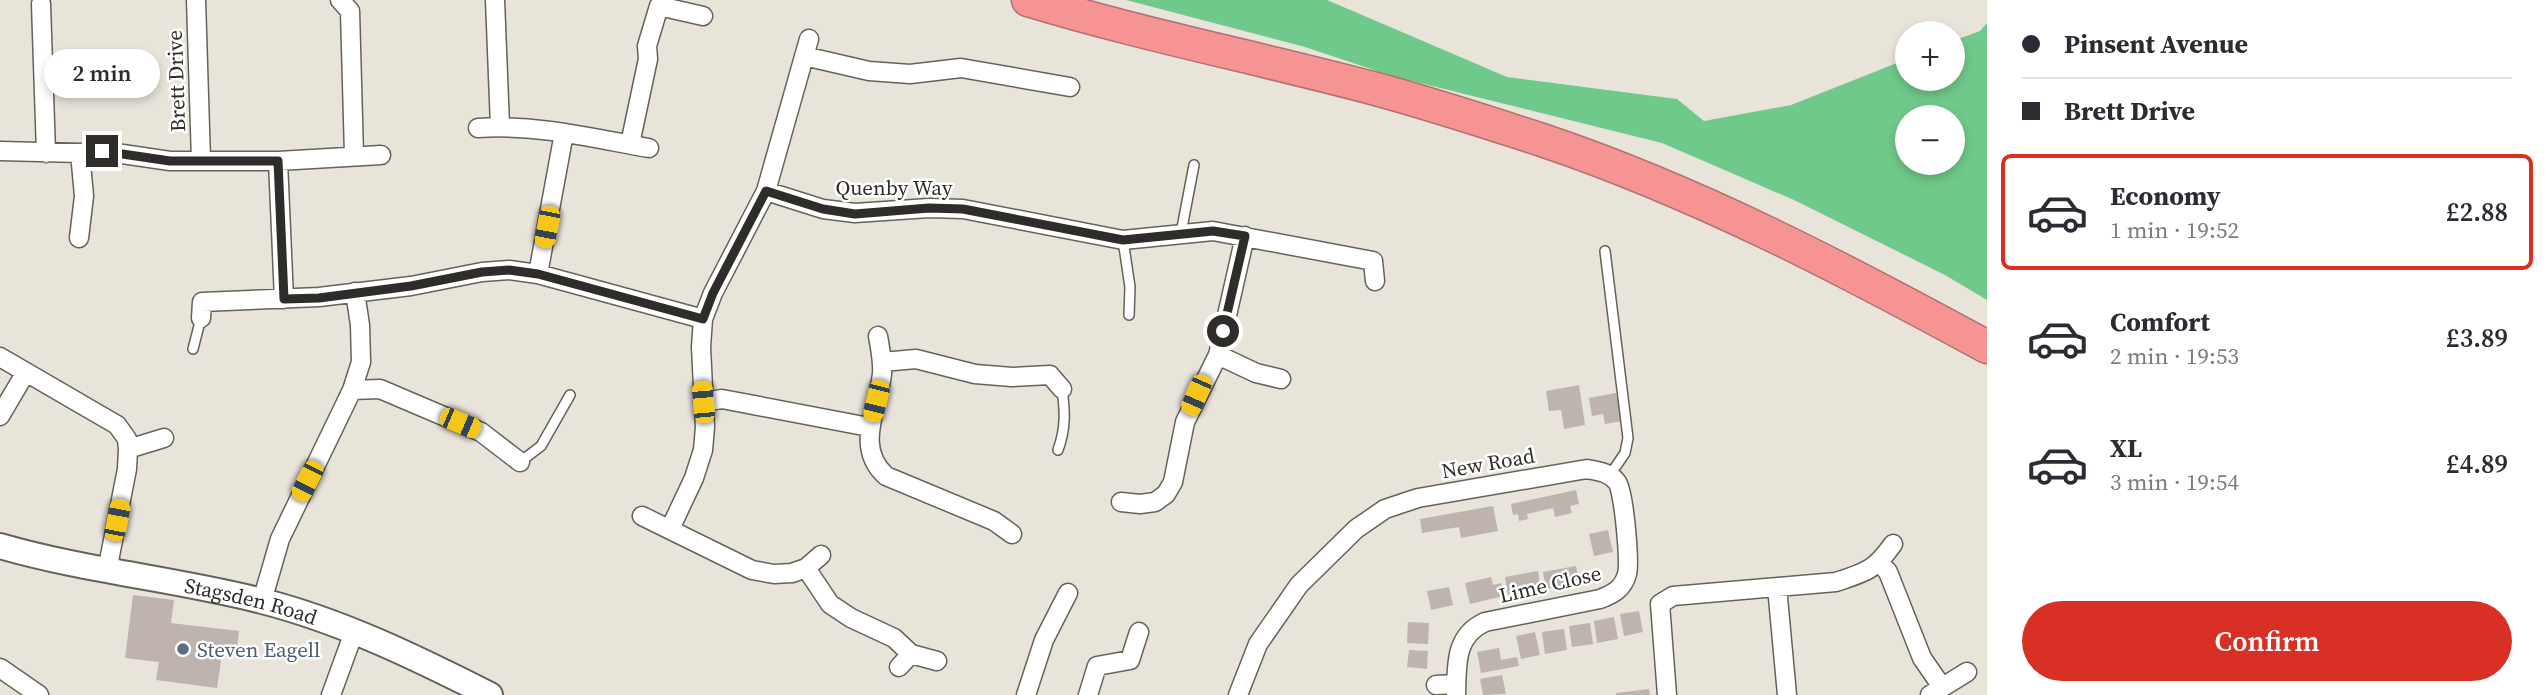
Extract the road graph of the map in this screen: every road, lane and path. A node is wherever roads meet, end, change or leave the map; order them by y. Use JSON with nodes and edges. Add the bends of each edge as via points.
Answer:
{"nodes":[{"id":1,"x":196,"y":0,"type":"edge"},
{"id":2,"x":340,"y":0,"type":"edge"},
{"id":3,"x":495,"y":0,"type":"edge"},
{"id":4,"x":1028,"y":0,"type":"edge"},
{"id":5,"x":41,"y":1,"type":"edge"},
{"id":6,"x":703,"y":16,"type":"dead end"},
{"id":7,"x":1070,"y":87,"type":"dead end"},
{"id":8,"x":500,"y":126,"type":"junction"},
{"id":9,"x":478,"y":128,"type":"dead end"},
{"id":10,"x":564,"y":133,"type":"junction"},
{"id":11,"x":630,"y":145,"type":"junction"},
{"id":12,"x":649,"y":148,"type":"dead end"},
{"id":13,"x":0,"y":151,"type":"edge"},
{"id":14,"x":46,"y":153,"type":"junction"},
{"id":15,"x":80,"y":153,"type":"junction"},
{"id":16,"x":354,"y":155,"type":"junction"},
{"id":17,"x":381,"y":155,"type":"dead end"},
{"id":18,"x":201,"y":161,"type":"junction"},
{"id":19,"x":278,"y":161,"type":"junction"},
{"id":20,"x":1194,"y":165,"type":"dead end"},
{"id":21,"x":766,"y":191,"type":"junction"},
{"id":22,"x":1181,"y":233,"type":"junction"},
{"id":23,"x":1245,"y":236,"type":"junction"},
{"id":24,"x":79,"y":238,"type":"dead end"},
{"id":25,"x":1123,"y":240,"type":"junction"},
{"id":26,"x":1605,"y":251,"type":"dead end"},
{"id":27,"x":538,"y":274,"type":"junction"},
{"id":28,"x":1376,"y":281,"type":"dead end"},
{"id":29,"x":355,"y":292,"type":"junction"},
{"id":30,"x":284,"y":299,"type":"junction"},
{"id":31,"x":1129,"y":315,"type":"dead end"},
{"id":32,"x":201,"y":318,"type":"joint"},
{"id":33,"x":703,"y":319,"type":"junction"},
{"id":34,"x":878,"y":335,"type":"dead end"},
{"id":35,"x":1987,"y":347,"type":"edge"},
{"id":36,"x":193,"y":349,"type":"dead end"},
{"id":37,"x":1218,"y":355,"type":"junction"},
{"id":38,"x":0,"y":357,"type":"edge"},
{"id":39,"x":882,"y":362,"type":"junction"},
{"id":40,"x":26,"y":372,"type":"junction"},
{"id":41,"x":1281,"y":379,"type":"dead end"},
{"id":42,"x":1062,"y":389,"type":"joint"},
{"id":43,"x":352,"y":390,"type":"junction"},
{"id":44,"x":570,"y":395,"type":"dead end"},
{"id":45,"x":703,"y":402,"type":"junction"},
{"id":46,"x":0,"y":416,"type":"edge"},
{"id":47,"x":869,"y":427,"type":"junction"},
{"id":48,"x":164,"y":439,"type":"dead end"},
{"id":49,"x":128,"y":449,"type":"junction"},
{"id":50,"x":1058,"y":450,"type":"dead end"},
{"id":51,"x":520,"y":462,"type":"joint"},
{"id":52,"x":1610,"y":475,"type":"junction"},
{"id":53,"x":1121,"y":502,"type":"dead end"},
{"id":54,"x":642,"y":516,"type":"dead end"},
{"id":55,"x":670,"y":529,"type":"junction"},
{"id":56,"x":1012,"y":534,"type":"dead end"},
{"id":57,"x":1893,"y":544,"type":"dead end"},
{"id":58,"x":0,"y":546,"type":"edge"},
{"id":59,"x":821,"y":555,"type":"dead end"},
{"id":60,"x":1880,"y":564,"type":"junction"},
{"id":61,"x":806,"y":568,"type":"junction"},
{"id":62,"x":107,"y":570,"type":"junction"},
{"id":63,"x":1777,"y":587,"type":"junction"},
{"id":64,"x":1068,"y":593,"type":"dead end"},
{"id":65,"x":262,"y":601,"type":"junction"},
{"id":66,"x":354,"y":632,"type":"junction"},
{"id":67,"x":1139,"y":632,"type":"dead end"},
{"id":68,"x":937,"y":661,"type":"dead end"},
{"id":69,"x":0,"y":668,"type":"edge"},
{"id":70,"x":1967,"y":672,"type":"dead end"},
{"id":71,"x":1436,"y":685,"type":"dead end"},
{"id":72,"x":1456,"y":690,"type":"edge"},
{"id":73,"x":1936,"y":691,"type":"edge"},
{"id":74,"x":39,"y":695,"type":"edge"},
{"id":75,"x":331,"y":695,"type":"edge"},
{"id":76,"x":489,"y":695,"type":"edge"},
{"id":77,"x":1026,"y":695,"type":"edge"},
{"id":78,"x":1088,"y":695,"type":"edge"},
{"id":79,"x":1238,"y":695,"type":"edge"},
{"id":80,"x":1667,"y":695,"type":"edge"},
{"id":81,"x":1787,"y":695,"type":"edge"}],
"edges":[{"from":1,"to":18,"type":"street","name":"Brett Drive"},
{"from":2,"to":16,"type":"street","via":[[350,11]]},
{"from":3,"to":8,"type":"street"},
{"from":4,"to":35,"type":"highway","via":[[1377,89],[1544,141],[1696,200],[1878,287]]},
{"from":5,"to":14,"type":"street"},
{"from":6,"to":11,"type":"street","via":[[659,6],[647,46]]},
{"from":7,"to":21,"type":"street","via":[[961,68],[910,74],[869,71],[807,47]]},
{"from":8,"to":9,"type":"street"},
{"from":8,"to":10,"type":"street"},
{"from":10,"to":11,"type":"street"},
{"from":10,"to":27,"type":"street"},
{"from":11,"to":12,"type":"street"},
{"from":13,"to":14,"type":"street","name":"Brett Drive"},
{"from":14,"to":15,"type":"street","name":"Brett Drive"},
{"from":15,"to":18,"type":"street","name":"Brett Drive"},
{"from":15,"to":24,"type":"street","via":[[84,196]]},
{"from":16,"to":17,"type":"street","name":"Brett Drive"},
{"from":16,"to":19,"type":"street","name":"Brett Drive"},
{"from":18,"to":19,"type":"street","name":"Brett Drive"},
{"from":19,"to":30,"type":"street"},
{"from":20,"to":22,"type":"lane"},
{"from":21,"to":25,"type":"street","name":"Quenby Way","via":[[855,214],[963,209]]},
{"from":21,"to":33,"type":"street"},
{"from":22,"to":23,"type":"street","name":"Quenby Way"},
{"from":22,"to":25,"type":"street","name":"Quenby Way"},
{"from":23,"to":28,"type":"street","name":"Quenby Way","via":[[1373,261]]},
{"from":23,"to":37,"type":"street"},
{"from":25,"to":31,"type":"lane"},
{"from":26,"to":52,"type":"lane","via":[[1628,438],[1625,453]]},
{"from":27,"to":29,"type":"street","via":[[482,272]]},
{"from":27,"to":33,"type":"street"},
{"from":29,"to":30,"type":"street"},
{"from":29,"to":43,"type":"street","via":[[361,362]]},
{"from":30,"to":32,"type":"street","via":[[202,302]]},
{"from":32,"to":36,"type":"lane"},
{"from":33,"to":45,"type":"street"},
{"from":34,"to":39,"type":"street"},
{"from":37,"to":41,"type":"street"},
{"from":37,"to":53,"type":"street","via":[[1185,422],[1167,494],[1155,502]]},
{"from":38,"to":40,"type":"street"},
{"from":39,"to":42,"type":"street","via":[[916,359],[975,374],[1049,375]]},
{"from":39,"to":47,"type":"street"},
{"from":40,"to":46,"type":"street"},
{"from":40,"to":49,"type":"street","via":[[117,425]]},
{"from":42,"to":50,"type":"lane","via":[[1065,415]]},
{"from":43,"to":51,"type":"street","via":[[380,389],[481,432]]},
{"from":43,"to":65,"type":"street","via":[[280,539]]},
{"from":44,"to":51,"type":"lane","via":[[549,435]]},
{"from":45,"to":47,"type":"street","via":[[722,399]]},
{"from":45,"to":55,"type":"street","via":[[703,450]]},
{"from":47,"to":56,"type":"street","via":[[870,454],[886,476],[994,521]]},
{"from":48,"to":49,"type":"street"},
{"from":49,"to":62,"type":"street"},
{"from":52,"to":72,"type":"street","name":"Lime Close","via":[[1619,484],[1623,503],[1628,572],[1623,583],[1615,593],[1600,599],[1474,627],[1459,648]]},
{"from":52,"to":79,"type":"street","name":"New Road","via":[[1587,469],[1418,498],[1385,509],[1356,529],[1299,585],[1258,644]]},
{"from":54,"to":55,"type":"street"},
{"from":55,"to":61,"type":"street","via":[[752,570],[774,574]]},
{"from":57,"to":60,"type":"street"},
{"from":58,"to":62,"type":"street","name":"Stagsden Road"},
{"from":59,"to":61,"type":"street"},
{"from":60,"to":63,"type":"street","via":[[1836,582]]},
{"from":60,"to":73,"type":"street","via":[[1888,572]]},
{"from":61,"to":68,"type":"street","via":[[830,604],[894,638],[905,660]]},
{"from":62,"to":65,"type":"street","name":"Stagsden Road"},
{"from":63,"to":80,"type":"street","via":[[1673,596],[1660,604]]},
{"from":63,"to":81,"type":"street"},
{"from":64,"to":77,"type":"street","via":[[1044,640]]},
{"from":65,"to":66,"type":"street","name":"Stagsden Road"},
{"from":66,"to":75,"type":"street"},
{"from":66,"to":76,"type":"street","name":"Stagsden Road"},
{"from":67,"to":78,"type":"street","via":[[1130,660],[1097,666]]},
{"from":69,"to":74,"type":"street"},
{"from":70,"to":73,"type":"street"},
{"from":71,"to":72,"type":"street","name":"Lime Close"}]}
